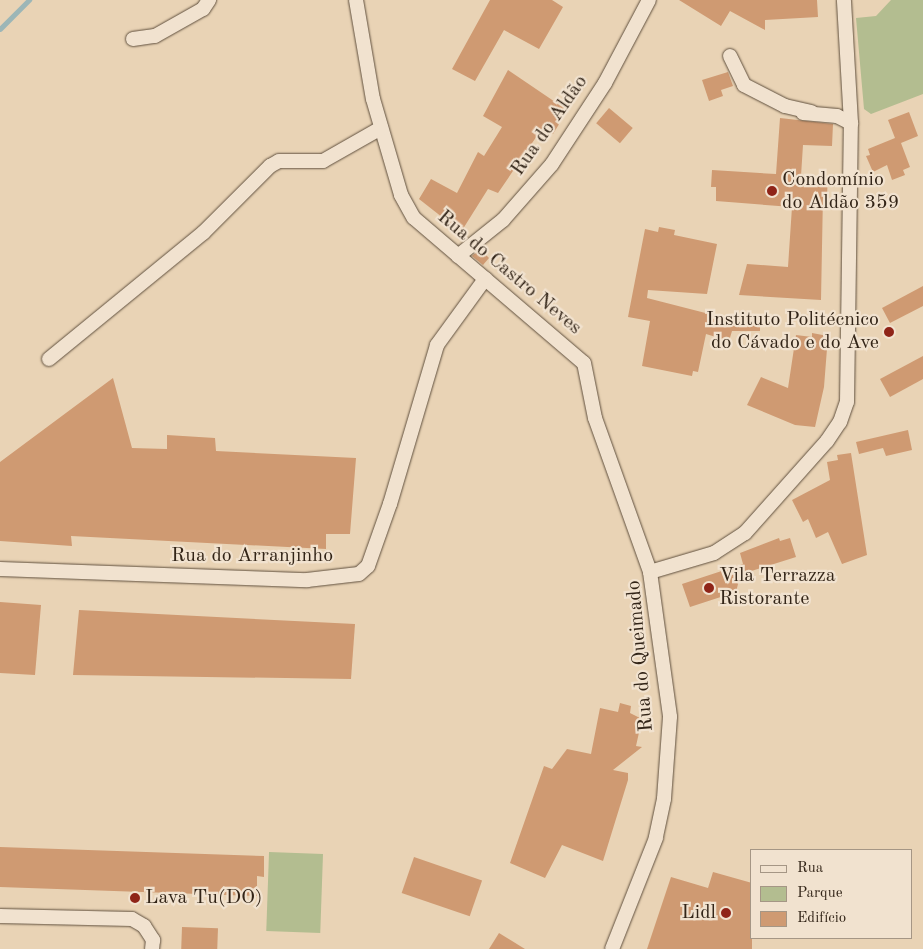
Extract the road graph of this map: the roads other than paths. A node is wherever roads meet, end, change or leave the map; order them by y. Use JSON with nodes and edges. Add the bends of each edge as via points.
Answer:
{"nodes":[{"id":1,"x":209,"y":0,"type":"edge"},
{"id":2,"x":356,"y":0,"type":"edge"},
{"id":3,"x":649,"y":0,"type":"edge"},
{"id":4,"x":844,"y":0,"type":"edge"},
{"id":5,"x":133,"y":38,"type":"dead end"},
{"id":6,"x":730,"y":56,"type":"dead end"},
{"id":7,"x":811,"y":112,"type":"junction"},
{"id":8,"x":790,"y":113,"type":"dead end"},
{"id":9,"x":851,"y":123,"type":"junction"},
{"id":10,"x":381,"y":128,"type":"junction"},
{"id":11,"x":458,"y":256,"type":"junction"},
{"id":12,"x":485,"y":279,"type":"junction"},
{"id":13,"x":49,"y":359,"type":"dead end"},
{"id":14,"x":0,"y":569,"type":"edge"},
{"id":15,"x":650,"y":572,"type":"junction"},
{"id":16,"x":0,"y":916,"type":"edge"},
{"id":17,"x":152,"y":949,"type":"edge"},
{"id":18,"x":612,"y":949,"type":"edge"}],
"edges":[{"from":1,"to":5,"type":"street","via":[[203,9],[155,36]]},
{"from":2,"to":10,"type":"street","name":"Rua do Castro Neves","via":[[363,51]]},
{"from":3,"to":11,"type":"street","name":"Rua do Aldão","via":[[604,83],[552,164],[504,220]]},
{"from":4,"to":9,"type":"street","name":"Rua do Queimado"},
{"from":6,"to":7,"type":"street","via":[[744,85],[785,106]]},
{"from":7,"to":8,"type":"street"},
{"from":7,"to":9,"type":"street"},
{"from":9,"to":15,"type":"street","name":"Rua do Queimado","via":[[847,402],[840,422],[738,538],[714,553]]},
{"from":10,"to":11,"type":"street","name":"Rua do Castro Neves","via":[[401,195],[414,218]]},
{"from":10,"to":13,"type":"street","via":[[323,161],[279,161],[270,166],[203,233],[115,301]]},
{"from":11,"to":12,"type":"street","name":"Rua do Castro Neves"},
{"from":12,"to":14,"type":"street","name":"Rua do Arranjinho","via":[[437,345],[390,504],[368,566],[359,574],[307,580]]},
{"from":12,"to":15,"type":"street","name":"Rua do Castro Neves","via":[[584,363],[595,418]]},
{"from":15,"to":18,"type":"street","name":"Rua do Queimado","via":[[670,717],[664,799],[643,875]]},
{"from":16,"to":17,"type":"street","via":[[132,919],[144,926],[153,940]]}]}
